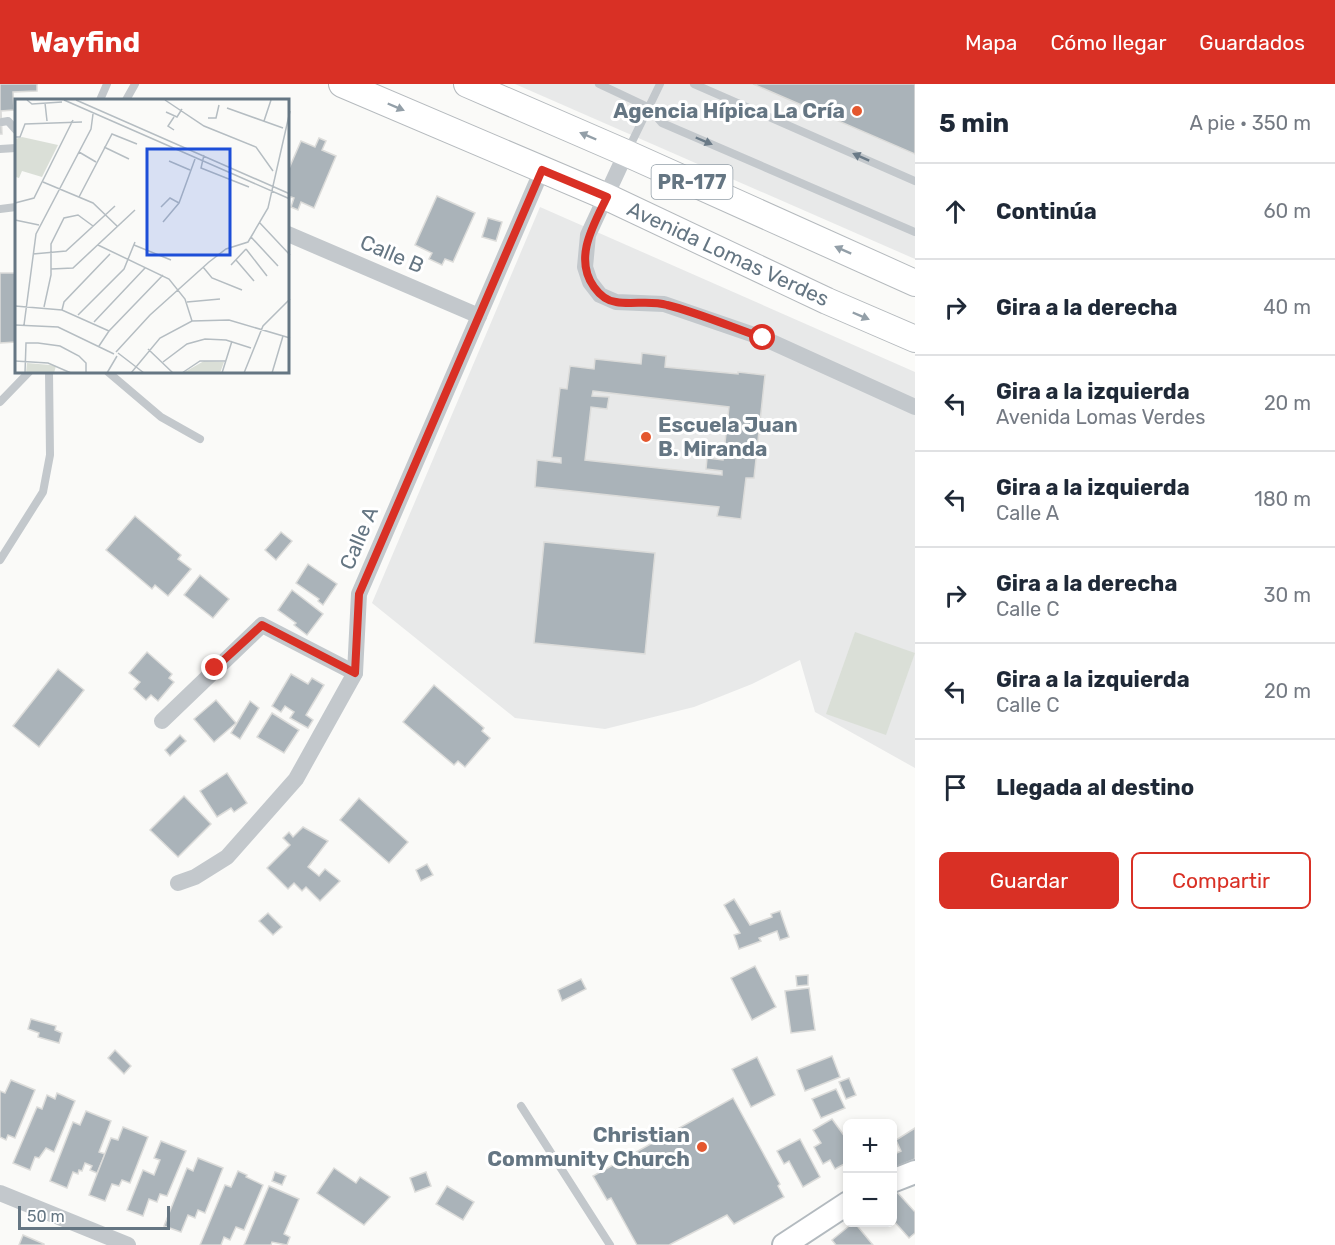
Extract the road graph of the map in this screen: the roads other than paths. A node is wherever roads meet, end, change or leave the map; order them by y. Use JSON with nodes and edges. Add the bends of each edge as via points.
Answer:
{"nodes":[{"id":1,"x":107,"y":84,"type":"edge"},
{"id":2,"x":135,"y":84,"type":"edge"},
{"id":3,"x":342,"y":84,"type":"edge"},
{"id":4,"x":467,"y":84,"type":"edge"},
{"id":5,"x":599,"y":84,"type":"edge"},
{"id":6,"x":660,"y":84,"type":"edge"},
{"id":7,"x":694,"y":84,"type":"edge"},
{"id":8,"x":100,"y":99,"type":"edge"},
{"id":9,"x":127,"y":99,"type":"edge"},
{"id":10,"x":648,"y":107,"type":"junction"},
{"id":11,"x":2,"y":122,"type":"dead end"},
{"id":12,"x":15,"y":129,"type":"edge"},
{"id":13,"x":15,"y":148,"type":"edge"},
{"id":14,"x":0,"y":149,"type":"edge"},
{"id":15,"x":627,"y":153,"type":"junction"},
{"id":16,"x":542,"y":170,"type":"junction"},
{"id":17,"x":915,"y":181,"type":"edge"},
{"id":18,"x":607,"y":197,"type":"junction"},
{"id":19,"x":15,"y":207,"type":"edge"},
{"id":20,"x":0,"y":208,"type":"edge"},
{"id":21,"x":915,"y":232,"type":"edge"},
{"id":22,"x":290,"y":235,"type":"edge"},
{"id":23,"x":915,"y":283,"type":"edge"},
{"id":24,"x":479,"y":316,"type":"junction"},
{"id":25,"x":915,"y":339,"type":"edge"},
{"id":26,"x":27,"y":374,"type":"edge"},
{"id":27,"x":49,"y":374,"type":"edge"},
{"id":28,"x":110,"y":374,"type":"edge"},
{"id":29,"x":0,"y":402,"type":"edge"},
{"id":30,"x":915,"y":407,"type":"edge"},
{"id":31,"x":200,"y":439,"type":"dead end"},
{"id":32,"x":0,"y":560,"type":"edge"},
{"id":33,"x":355,"y":673,"type":"junction"},
{"id":34,"x":162,"y":721,"type":"dead end"},
{"id":35,"x":178,"y":883,"type":"dead end"},
{"id":36,"x":520,"y":1106,"type":"dead end"},
{"id":37,"x":915,"y":1172,"type":"edge"},
{"id":38,"x":897,"y":1179,"type":"edge"},
{"id":39,"x":0,"y":1193,"type":"edge"},
{"id":40,"x":843,"y":1206,"type":"edge"},
{"id":41,"x":128,"y":1245,"type":"edge"},
{"id":42,"x":610,"y":1245,"type":"edge"},
{"id":43,"x":784,"y":1245,"type":"edge"}],
"edges":[{"from":1,"to":8,"type":"lane"},
{"from":2,"to":9,"type":"lane"},
{"from":3,"to":16,"type":"main road","name":"Avenida Lomas Verdes","number":"PR-177","one_way":true},
{"from":15,"to":4,"type":"main road","number":"PR-177","one_way":true},
{"from":5,"to":10,"type":"lane"},
{"from":6,"to":10,"type":"lane"},
{"from":17,"to":7,"type":"lane","one_way":true},
{"from":10,"to":15,"type":"lane"},
{"from":10,"to":21,"type":"lane","one_way":true,"via":[[662,123]]},
{"from":11,"to":12,"type":"lane","via":[[8,121]]},
{"from":13,"to":14,"type":"lane"},
{"from":15,"to":18,"type":"street"},
{"from":23,"to":15,"type":"main road","number":"PR-177","one_way":true},
{"from":16,"to":18,"type":"main road","name":"Avenida Lomas Verdes","number":"PR-177"},
{"from":16,"to":24,"type":"street","name":"Calle A"},
{"from":18,"to":25,"type":"main road","name":"Avenida Lomas Verdes","number":"PR-177","one_way":true},
{"from":18,"to":30,"type":"street","via":[[588,235],[585,267],[600,295],[616,302],[664,304],[763,338]]},
{"from":19,"to":20,"type":"lane"},
{"from":22,"to":24,"type":"street","name":"Calle B"},
{"from":24,"to":33,"type":"street","name":"Calle A","via":[[359,594]]},
{"from":26,"to":29,"type":"lane"},
{"from":27,"to":32,"type":"lane","via":[[50,455],[43,492]]},
{"from":28,"to":31,"type":"lane","via":[[160,417]]},
{"from":33,"to":34,"type":"street","via":[[262,625]]},
{"from":33,"to":35,"type":"street","name":"Calle A","via":[[296,779],[227,857]]},
{"from":36,"to":42,"type":"lane"},
{"from":37,"to":38,"type":"street"},
{"from":39,"to":41,"type":"street"},
{"from":40,"to":43,"type":"street"}]}
